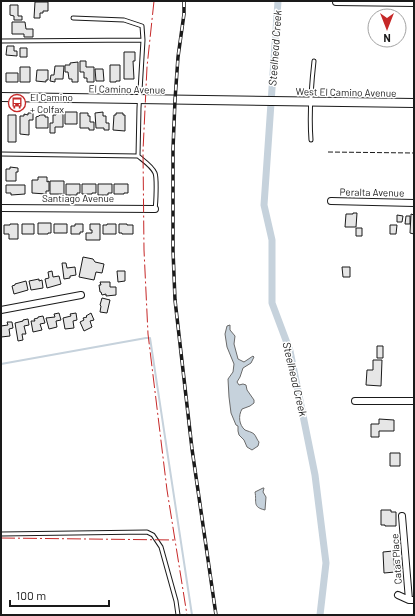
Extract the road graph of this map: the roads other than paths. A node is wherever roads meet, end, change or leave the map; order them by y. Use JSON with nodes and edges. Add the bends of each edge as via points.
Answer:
{"nodes":[{"id":1,"x":336,"y":2,"type":"edge"},
{"id":2,"x":414,"y":3,"type":"edge"},
{"id":3,"x":73,"y":18,"type":"dead end"},
{"id":4,"x":143,"y":40,"type":"junction"},
{"id":5,"x":1,"y":41,"type":"edge"},
{"id":6,"x":314,"y":61,"type":"dead end"},
{"id":7,"x":1,"y":97,"type":"edge"},
{"id":8,"x":140,"y":99,"type":"junction"},
{"id":9,"x":205,"y":100,"type":"joint"},
{"id":10,"x":310,"y":101,"type":"junction"},
{"id":11,"x":414,"y":103,"type":"edge"},
{"id":12,"x":311,"y":140,"type":"dead end"},
{"id":13,"x":1,"y":154,"type":"edge"},
{"id":14,"x":138,"y":156,"type":"junction"},
{"id":15,"x":330,"y":201,"type":"dead end"},
{"id":16,"x":414,"y":203,"type":"edge"},
{"id":17,"x":1,"y":208,"type":"edge"},
{"id":18,"x":155,"y":209,"type":"joint"},
{"id":19,"x":81,"y":295,"type":"dead end"},
{"id":20,"x":1,"y":310,"type":"edge"},
{"id":21,"x":355,"y":401,"type":"dead end"},
{"id":22,"x":414,"y":401,"type":"edge"},
{"id":23,"x":402,"y":516,"type":"dead end"},
{"id":24,"x":1,"y":534,"type":"edge"},
{"id":25,"x":398,"y":595,"type":"dead end"},
{"id":26,"x":411,"y":600,"type":"edge"},
{"id":27,"x":178,"y":615,"type":"edge"}],
"edges":[{"from":1,"to":2,"type":"street"},
{"from":3,"to":4,"type":"lane","via":[[124,20],[135,23],[142,26]]},
{"from":4,"to":5,"type":"lane"},
{"from":4,"to":8,"type":"lane"},
{"from":6,"to":10,"type":"lane"},
{"from":7,"to":8,"type":"main road","name":"El Camino Avenue"},
{"from":8,"to":9,"type":"main road","name":"El Camino Avenue"},
{"from":8,"to":14,"type":"lane"},
{"from":9,"to":10,"type":"main road","name":"West El Camino Avenue"},
{"from":10,"to":11,"type":"main road","name":"West El Camino Avenue"},
{"from":10,"to":12,"type":"lane"},
{"from":13,"to":14,"type":"lane"},
{"from":14,"to":18,"type":"lane","via":[[155,173]]},
{"from":15,"to":16,"type":"street","name":"Peralta Avenue"},
{"from":17,"to":18,"type":"street","name":"Santiago Avenue"},
{"from":19,"to":20,"type":"street"},
{"from":21,"to":22,"type":"street"},
{"from":23,"to":26,"type":"street","name":"Catas Place"},
{"from":24,"to":27,"type":"lane","via":[[147,532],[161,547]]},
{"from":25,"to":26,"type":"street"}]}
